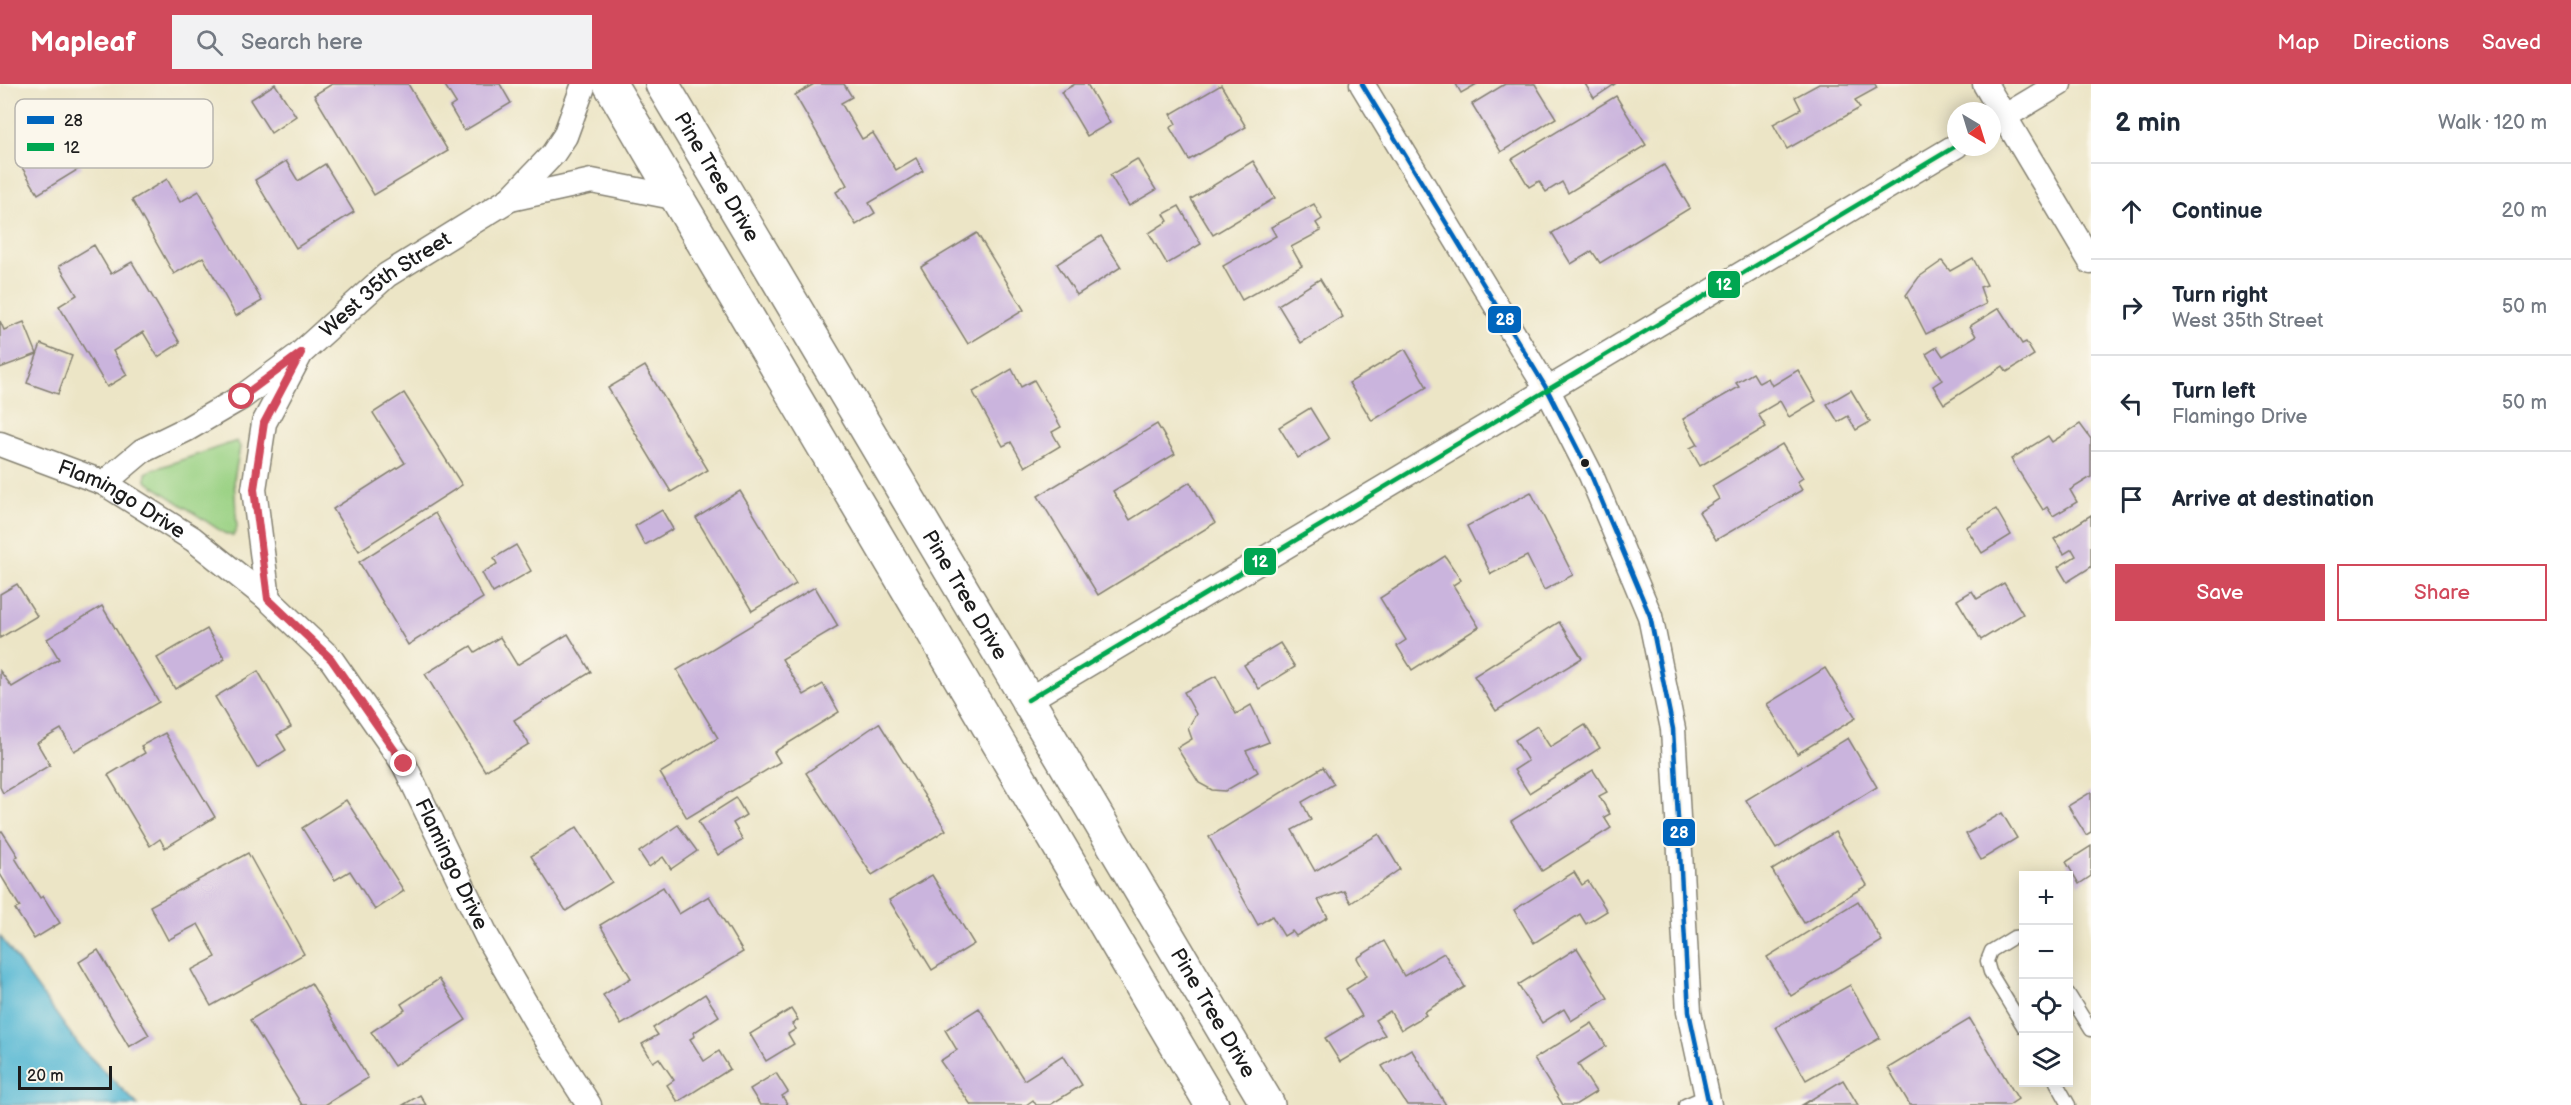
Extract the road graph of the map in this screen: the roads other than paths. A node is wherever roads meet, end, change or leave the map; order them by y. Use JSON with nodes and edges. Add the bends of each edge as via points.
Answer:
{"nodes":[{"id":1,"x":584,"y":84,"type":"edge"},
{"id":2,"x":610,"y":84,"type":"edge"},
{"id":3,"x":662,"y":84,"type":"edge"},
{"id":4,"x":1362,"y":84,"type":"edge"},
{"id":5,"x":1985,"y":84,"type":"edge"},
{"id":6,"x":2059,"y":84,"type":"edge"},
{"id":7,"x":1992,"y":102,"type":"edge"},
{"id":8,"x":2001,"y":118,"type":"edge"},
{"id":9,"x":2001,"y":125,"type":"edge"},
{"id":10,"x":1947,"y":151,"type":"edge"},
{"id":11,"x":678,"y":198,"type":"junction"},
{"id":12,"x":510,"y":199,"type":"junction"},
{"id":13,"x":2091,"y":262,"type":"edge"},
{"id":14,"x":301,"y":353,"type":"junction"},
{"id":15,"x":1548,"y":391,"type":"junction"},
{"id":16,"x":0,"y":444,"type":"edge"},
{"id":17,"x":104,"y":483,"type":"junction"},
{"id":18,"x":268,"y":599,"type":"junction"},
{"id":19,"x":1028,"y":700,"type":"junction"},
{"id":20,"x":2019,"y":936,"type":"edge"},
{"id":21,"x":2073,"y":1001,"type":"edge"},
{"id":22,"x":2019,"y":1020,"type":"edge"},
{"id":23,"x":2091,"y":1030,"type":"edge"},
{"id":24,"x":2058,"y":1087,"type":"edge"},
{"id":25,"x":1700,"y":1102,"type":"edge"},
{"id":26,"x":589,"y":1105,"type":"edge"},
{"id":27,"x":1212,"y":1105,"type":"edge"},
{"id":28,"x":1268,"y":1105,"type":"edge"},
{"id":29,"x":2069,"y":1105,"type":"edge"}],
"edges":[{"from":1,"to":12,"type":"street","name":"West 35th Street","via":[[565,136]]},
{"from":2,"to":11,"type":"main road"},
{"from":3,"to":19,"type":"main road","name":"Pine Tree Drive"},
{"from":4,"to":15,"type":"street"},
{"from":5,"to":7,"type":"street"},
{"from":6,"to":8,"type":"street"},
{"from":9,"to":13,"type":"street"},
{"from":10,"to":15,"type":"street"},
{"from":11,"to":12,"type":"street","name":"West 35th Street","via":[[592,181]]},
{"from":11,"to":27,"type":"main road"},
{"from":12,"to":14,"type":"street","name":"West 35th Street","via":[[387,275]]},
{"from":14,"to":17,"type":"street","via":[[242,397],[142,451]]},
{"from":14,"to":18,"type":"street","name":"West 35th Street","via":[[264,423],[254,489]]},
{"from":15,"to":19,"type":"street"},
{"from":15,"to":25,"type":"street","via":[[1591,475],[1650,616],[1673,729],[1689,1012]]},
{"from":16,"to":17,"type":"street","name":"Flamingo Drive"},
{"from":17,"to":18,"type":"street","name":"Flamingo Drive","via":[[193,539]]},
{"from":18,"to":26,"type":"street","name":"Flamingo Drive","via":[[331,659],[404,764],[487,937]]},
{"from":19,"to":28,"type":"main road","name":"Pine Tree Drive"},
{"from":20,"to":22,"type":"lane","via":[[1991,951],[1987,961]]},
{"from":21,"to":23,"type":"lane"},
{"from":24,"to":29,"type":"lane"}]}
